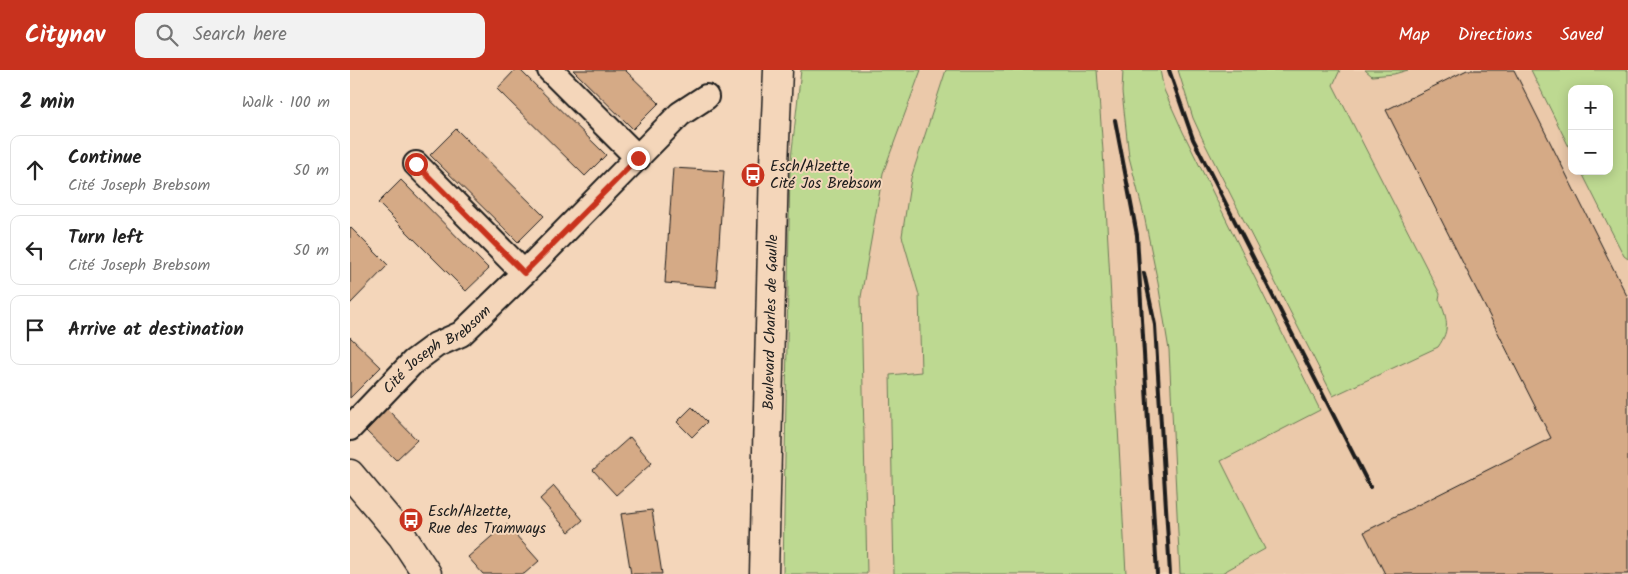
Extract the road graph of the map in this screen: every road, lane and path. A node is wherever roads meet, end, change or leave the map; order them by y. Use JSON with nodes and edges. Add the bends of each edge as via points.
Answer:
{"nodes":[{"id":1,"x":550,"y":70,"type":"edge"},
{"id":2,"x":778,"y":70,"type":"edge"},
{"id":3,"x":706,"y":97,"type":"dead end"},
{"id":4,"x":638,"y":158,"type":"junction"},
{"id":5,"x":416,"y":164,"type":"dead end"},
{"id":6,"x":524,"y":273,"type":"junction"},
{"id":7,"x":350,"y":428,"type":"edge"},
{"id":8,"x":350,"y":474,"type":"edge"},
{"id":9,"x":427,"y":574,"type":"edge"},
{"id":10,"x":764,"y":574,"type":"edge"}],
"edges":[{"from":1,"to":4,"type":"street"},
{"from":2,"to":10,"type":"main road","name":"Boulevard Charles de Gaulle"},
{"from":3,"to":4,"type":"street","name":"Cité Joseph Brebsom","via":[[680,114]]},
{"from":4,"to":6,"type":"street","name":"Cité Joseph Brebsom"},
{"from":5,"to":6,"type":"street"},
{"from":6,"to":7,"type":"street","name":"Cité Joseph Brebsom","via":[[461,334],[436,345],[414,362]]},
{"from":8,"to":9,"type":"main road","via":[[402,536]]}]}
